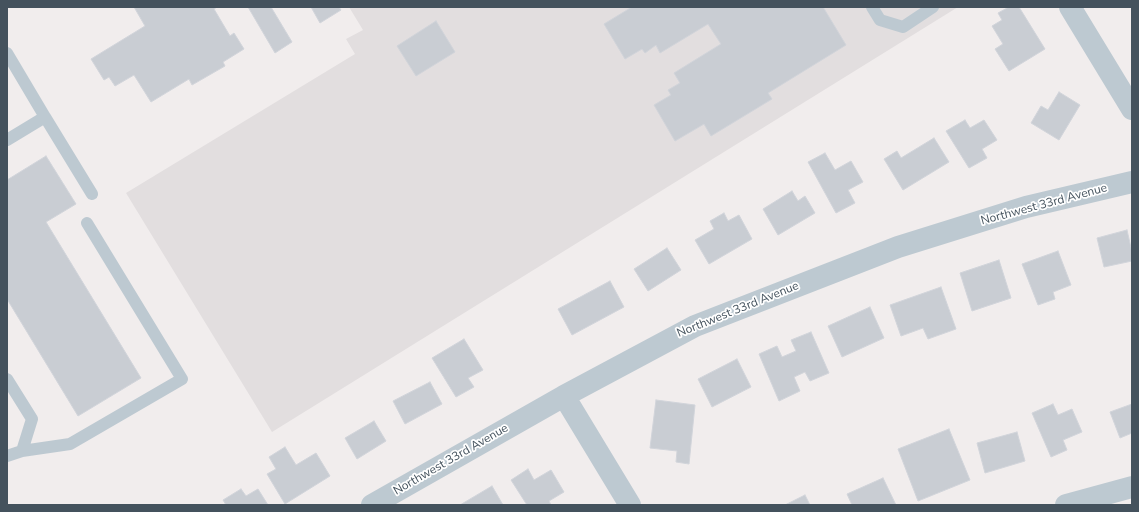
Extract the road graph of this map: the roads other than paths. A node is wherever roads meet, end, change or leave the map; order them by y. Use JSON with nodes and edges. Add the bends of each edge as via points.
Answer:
{"nodes":[{"id":1,"x":872,"y":7,"type":"edge"},
{"id":2,"x":1070,"y":7,"type":"edge"},
{"id":3,"x":931,"y":8,"type":"edge"},
{"id":4,"x":7,"y":53,"type":"edge"},
{"id":5,"x":11,"y":70,"type":"edge"},
{"id":6,"x":1132,"y":109,"type":"edge"},
{"id":7,"x":45,"y":117,"type":"junction"},
{"id":8,"x":7,"y":140,"type":"edge"},
{"id":9,"x":1132,"y":182,"type":"edge"},
{"id":10,"x":92,"y":194,"type":"dead end"},
{"id":11,"x":87,"y":224,"type":"dead end"},
{"id":12,"x":7,"y":379,"type":"edge"},
{"id":13,"x":564,"y":396,"type":"junction"},
{"id":14,"x":22,"y":450,"type":"junction"},
{"id":15,"x":7,"y":456,"type":"edge"},
{"id":16,"x":1132,"y":487,"type":"edge"},
{"id":17,"x":372,"y":505,"type":"edge"},
{"id":18,"x":630,"y":505,"type":"edge"},
{"id":19,"x":1066,"y":505,"type":"edge"}],
"edges":[{"from":1,"to":3,"type":"lane","via":[[880,20],[903,27]]},
{"from":2,"to":6,"type":"street"},
{"from":4,"to":5,"type":"lane"},
{"from":5,"to":7,"type":"lane"},
{"from":7,"to":8,"type":"lane"},
{"from":7,"to":10,"type":"lane"},
{"from":9,"to":13,"type":"street","name":"Northwest 33rd Avenue","via":[[1026,207],[898,247],[694,326]]},
{"from":11,"to":14,"type":"lane","via":[[182,379],[70,444]]},
{"from":12,"to":14,"type":"lane","via":[[32,419]]},
{"from":13,"to":17,"type":"street","name":"Northwest 33rd Avenue"},
{"from":13,"to":18,"type":"street"},
{"from":14,"to":15,"type":"lane"},
{"from":16,"to":19,"type":"street"}]}
